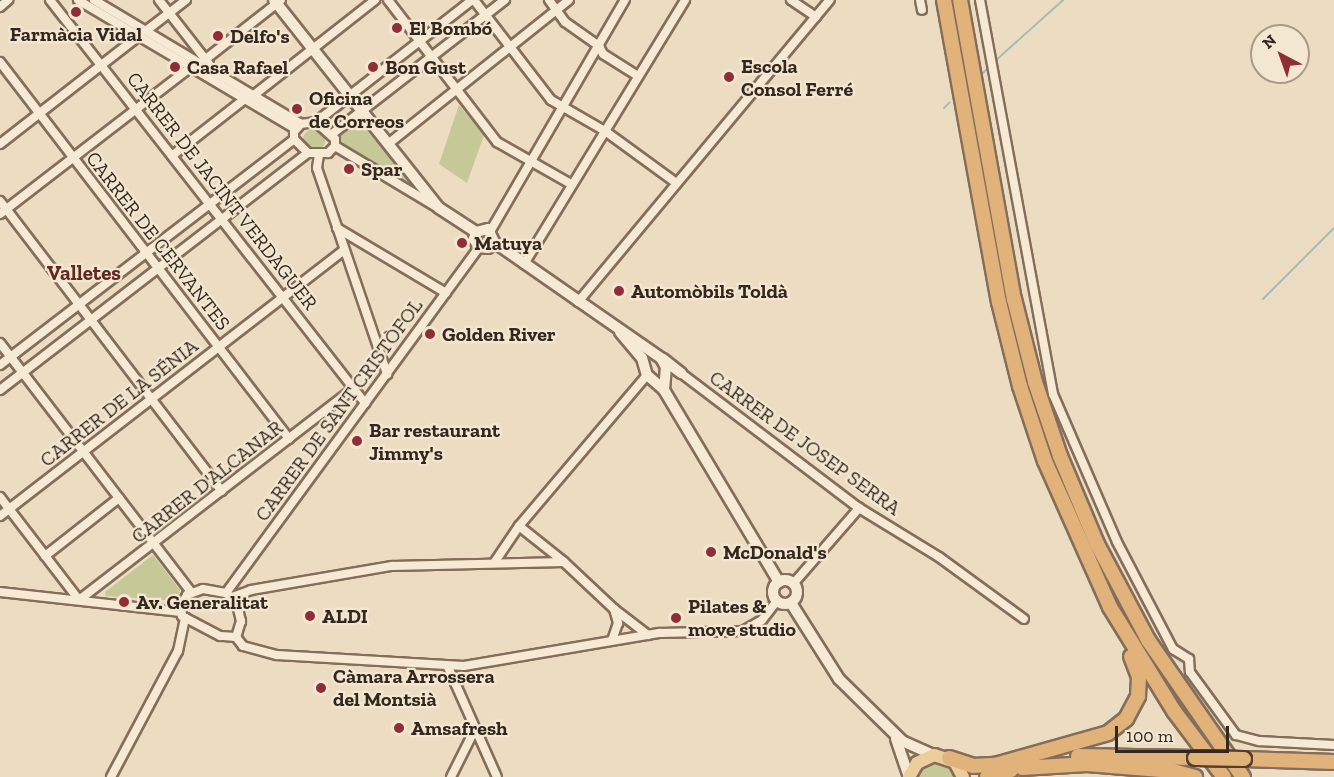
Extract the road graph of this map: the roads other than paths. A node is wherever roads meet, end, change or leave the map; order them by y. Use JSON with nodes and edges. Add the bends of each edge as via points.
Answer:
{"nodes":[{"id":1,"x":8,"y":0,"type":"edge"},
{"id":2,"x":50,"y":0,"type":"edge"},
{"id":3,"x":78,"y":0,"type":"edge"},
{"id":4,"x":94,"y":0,"type":"edge"},
{"id":5,"x":159,"y":0,"type":"edge"},
{"id":6,"x":186,"y":0,"type":"edge"},
{"id":7,"x":375,"y":0,"type":"edge"},
{"id":8,"x":388,"y":0,"type":"edge"},
{"id":9,"x":473,"y":0,"type":"edge"},
{"id":10,"x":506,"y":0,"type":"edge"},
{"id":11,"x":549,"y":0,"type":"edge"},
{"id":12,"x":569,"y":0,"type":"edge"},
{"id":13,"x":625,"y":0,"type":"edge"},
{"id":14,"x":685,"y":0,"type":"edge"},
{"id":15,"x":791,"y":0,"type":"edge"},
{"id":16,"x":830,"y":0,"type":"edge"},
{"id":17,"x":920,"y":0,"type":"edge"},
{"id":18,"x":944,"y":0,"type":"edge"},
{"id":19,"x":960,"y":0,"type":"edge"},
{"id":20,"x":980,"y":0,"type":"edge"},
{"id":21,"x":277,"y":1,"type":"edge"},
{"id":22,"x":0,"y":7,"type":"edge"},
{"id":23,"x":556,"y":10,"type":"junction"},
{"id":24,"x":921,"y":10,"type":"dead end"},
{"id":25,"x":169,"y":12,"type":"junction"},
{"id":26,"x":486,"y":15,"type":"junction"},
{"id":27,"x":816,"y":17,"type":"junction"},
{"id":28,"x":144,"y":32,"type":"junction"},
{"id":29,"x":420,"y":41,"type":"junction"},
{"id":30,"x":599,"y":46,"type":"junction"},
{"id":31,"x":510,"y":47,"type":"junction"},
{"id":32,"x":312,"y":49,"type":"junction"},
{"id":33,"x":432,"y":57,"type":"junction"},
{"id":34,"x":204,"y":61,"type":"junction"},
{"id":35,"x":0,"y":62,"type":"edge"},
{"id":36,"x":103,"y":64,"type":"junction"},
{"id":37,"x":192,"y":66,"type":"junction"},
{"id":38,"x":638,"y":76,"type":"junction"},
{"id":39,"x":456,"y":89,"type":"junction"},
{"id":40,"x":250,"y":96,"type":"junction"},
{"id":41,"x":350,"y":96,"type":"junction"},
{"id":42,"x":137,"y":108,"type":"junction"},
{"id":43,"x":564,"y":108,"type":"junction"},
{"id":44,"x":362,"y":111,"type":"junction"},
{"id":45,"x":39,"y":114,"type":"junction"},
{"id":46,"x":316,"y":122,"type":"junction"},
{"id":47,"x":298,"y":126,"type":"junction"},
{"id":48,"x":605,"y":131,"type":"junction"},
{"id":49,"x":332,"y":134,"type":"junction"},
{"id":50,"x":294,"y":139,"type":"junction"},
{"id":51,"x":0,"y":144,"type":"edge"},
{"id":52,"x":388,"y":144,"type":"junction"},
{"id":53,"x":335,"y":146,"type":"junction"},
{"id":54,"x":308,"y":153,"type":"junction"},
{"id":55,"x":173,"y":155,"type":"junction"},
{"id":56,"x":320,"y":155,"type":"junction"},
{"id":57,"x":73,"y":158,"type":"junction"},
{"id":58,"x":532,"y":162,"type":"junction"},
{"id":59,"x":675,"y":182,"type":"junction"},
{"id":60,"x":571,"y":184,"type":"junction"},
{"id":61,"x":0,"y":201,"type":"edge"},
{"id":62,"x":210,"y":203,"type":"junction"},
{"id":63,"x":439,"y":208,"type":"junction"},
{"id":64,"x":3,"y":211,"type":"edge"},
{"id":65,"x":223,"y":219,"type":"junction"},
{"id":66,"x":337,"y":228,"type":"junction"},
{"id":67,"x":476,"y":232,"type":"junction"},
{"id":68,"x":492,"y":236,"type":"junction"},
{"id":69,"x":479,"y":247,"type":"junction"},
{"id":70,"x":344,"y":250,"type":"junction"},
{"id":71,"x":146,"y":252,"type":"junction"},
{"id":72,"x":524,"y":264,"type":"junction"},
{"id":73,"x":158,"y":268,"type":"junction"},
{"id":74,"x":446,"y":293,"type":"junction"},
{"id":75,"x":283,"y":297,"type":"junction"},
{"id":76,"x":578,"y":302,"type":"junction"},
{"id":77,"x":79,"y":304,"type":"junction"},
{"id":78,"x":91,"y":320,"type":"junction"},
{"id":79,"x":620,"y":332,"type":"junction"},
{"id":80,"x":0,"y":343,"type":"edge"},
{"id":81,"x":219,"y":347,"type":"junction"},
{"id":82,"x":10,"y":356,"type":"junction"},
{"id":83,"x":660,"y":357,"type":"junction"},
{"id":84,"x":0,"y":365,"type":"edge"},
{"id":85,"x":23,"y":372,"type":"junction"},
{"id":86,"x":646,"y":372,"type":"junction"},
{"id":87,"x":665,"y":372,"type":"junction"},
{"id":88,"x":681,"y":373,"type":"junction"},
{"id":89,"x":387,"y":374,"type":"junction"},
{"id":90,"x":354,"y":388,"type":"junction"},
{"id":91,"x":0,"y":390,"type":"edge"},
{"id":92,"x":664,"y":390,"type":"junction"},
{"id":93,"x":152,"y":399,"type":"junction"},
{"id":94,"x":365,"y":403,"type":"junction"},
{"id":95,"x":289,"y":439,"type":"junction"},
{"id":96,"x":84,"y":452,"type":"junction"},
{"id":97,"x":222,"y":490,"type":"junction"},
{"id":98,"x":0,"y":497,"type":"edge"},
{"id":99,"x":119,"y":498,"type":"junction"},
{"id":100,"x":859,"y":508,"type":"junction"},
{"id":101,"x":9,"y":509,"type":"junction"},
{"id":102,"x":0,"y":516,"type":"edge"},
{"id":103,"x":519,"y":526,"type":"junction"},
{"id":104,"x":154,"y":544,"type":"junction"},
{"id":105,"x":1083,"y":550,"type":"junction"},
{"id":106,"x":45,"y":556,"type":"junction"},
{"id":107,"x":564,"y":562,"type":"junction"},
{"id":108,"x":494,"y":563,"type":"junction"},
{"id":109,"x":779,"y":582,"type":"junction"},
{"id":110,"x":795,"y":582,"type":"junction"},
{"id":111,"x":191,"y":591,"type":"junction"},
{"id":112,"x":0,"y":592,"type":"edge"},
{"id":113,"x":229,"y":595,"type":"junction"},
{"id":114,"x":79,"y":600,"type":"junction"},
{"id":115,"x":777,"y":601,"type":"junction"},
{"id":116,"x":791,"y":603,"type":"junction"},
{"id":117,"x":614,"y":609,"type":"junction"},
{"id":118,"x":183,"y":615,"type":"junction"},
{"id":119,"x":1024,"y":619,"type":"dead end"},
{"id":120,"x":649,"y":636,"type":"junction"},
{"id":121,"x":236,"y":637,"type":"junction"},
{"id":122,"x":612,"y":640,"type":"junction"},
{"id":123,"x":1164,"y":666,"type":"junction"},
{"id":124,"x":448,"y":667,"type":"junction"},
{"id":125,"x":886,"y":727,"type":"junction"},
{"id":126,"x":475,"y":729,"type":"junction"},
{"id":127,"x":1334,"y":745,"type":"edge"},
{"id":128,"x":934,"y":755,"type":"junction"},
{"id":129,"x":949,"y":759,"type":"junction"},
{"id":130,"x":1334,"y":762,"type":"edge"},
{"id":131,"x":1022,"y":764,"type":"junction"},
{"id":132,"x":111,"y":777,"type":"edge"},
{"id":133,"x":451,"y":777,"type":"edge"},
{"id":134,"x":497,"y":777,"type":"edge"},
{"id":135,"x":909,"y":777,"type":"edge"},
{"id":136,"x":963,"y":777,"type":"edge"},
{"id":137,"x":987,"y":777,"type":"edge"},
{"id":138,"x":1195,"y":777,"type":"edge"},
{"id":139,"x":1224,"y":777,"type":"edge"},
{"id":140,"x":1243,"y":777,"type":"edge"},
{"id":141,"x":1251,"y":777,"type":"edge"}],
"edges":[{"from":1,"to":22,"type":"street"},
{"from":2,"to":36,"type":"street","name":"CARRER DE JACINT VERDAGUER"},
{"from":3,"to":28,"type":"street"},
{"from":4,"to":28,"type":"street"},
{"from":5,"to":25,"type":"street"},
{"from":6,"to":25,"type":"street"},
{"from":7,"to":32,"type":"street"},
{"from":8,"to":29,"type":"street"},
{"from":9,"to":26,"type":"street"},
{"from":9,"to":29,"type":"street"},
{"from":10,"to":26,"type":"street"},
{"from":11,"to":23,"type":"street"},
{"from":12,"to":23,"type":"street"},
{"from":13,"to":30,"type":"street"},
{"from":14,"to":38,"type":"street"},
{"from":15,"to":27,"type":"street"},
{"from":16,"to":27,"type":"street"},
{"from":17,"to":24,"type":"street"},
{"from":18,"to":105,"type":"highway","via":[[1008,339],[1045,461]]},
{"from":19,"to":123,"type":"highway","via":[[1014,299],[1035,382],[1097,544]]},
{"from":20,"to":127,"type":"street","via":[[1053,394],[1118,542],[1173,649],[1189,659],[1190,672],[1236,735],[1259,741]]},
{"from":21,"to":32,"type":"street"},
{"from":21,"to":34,"type":"street"},
{"from":23,"to":30,"type":"street"},
{"from":23,"to":31,"type":"street"},
{"from":25,"to":28,"type":"street"},
{"from":25,"to":34,"type":"street"},
{"from":26,"to":31,"type":"street"},
{"from":26,"to":33,"type":"street"},
{"from":27,"to":59,"type":"street"},
{"from":28,"to":34,"type":"street"},
{"from":28,"to":36,"type":"street"},
{"from":28,"to":37,"type":"street"},
{"from":29,"to":33,"type":"street"},
{"from":29,"to":41,"type":"street"},
{"from":30,"to":38,"type":"street","via":[[603,54]]},
{"from":30,"to":43,"type":"street"},
{"from":31,"to":39,"type":"street"},
{"from":31,"to":43,"type":"street","via":[[551,100]]},
{"from":32,"to":40,"type":"street"},
{"from":32,"to":41,"type":"street"},
{"from":33,"to":39,"type":"street"},
{"from":33,"to":44,"type":"street"},
{"from":34,"to":40,"type":"street"},
{"from":35,"to":45,"type":"street","name":"CARRER DE CERVANTES"},
{"from":36,"to":42,"type":"street","name":"CARRER DE JACINT VERDAGUER"},
{"from":36,"to":45,"type":"street"},
{"from":37,"to":40,"type":"street"},
{"from":37,"to":42,"type":"street"},
{"from":38,"to":48,"type":"street"},
{"from":39,"to":52,"type":"street"},
{"from":39,"to":58,"type":"street","via":[[497,142]]},
{"from":40,"to":47,"type":"street"},
{"from":40,"to":55,"type":"street"},
{"from":41,"to":44,"type":"street"},
{"from":41,"to":46,"type":"street"},
{"from":42,"to":55,"type":"street","name":"CARRER DE JACINT VERDAGUER"},
{"from":42,"to":57,"type":"street"},
{"from":43,"to":48,"type":"street"},
{"from":43,"to":58,"type":"street"},
{"from":44,"to":49,"type":"street"},
{"from":44,"to":52,"type":"street"},
{"from":45,"to":51,"type":"street"},
{"from":45,"to":57,"type":"street","name":"CARRER DE CERVANTES"},
{"from":46,"to":47,"type":"street"},
{"from":46,"to":49,"type":"street"},
{"from":47,"to":50,"type":"street"},
{"from":48,"to":59,"type":"street"},
{"from":48,"to":60,"type":"street"},
{"from":49,"to":53,"type":"street"},
{"from":50,"to":54,"type":"street"},
{"from":50,"to":62,"type":"street"},
{"from":52,"to":63,"type":"street"},
{"from":53,"to":56,"type":"street"},
{"from":53,"to":63,"type":"street"},
{"from":54,"to":56,"type":"street"},
{"from":54,"to":65,"type":"street"},
{"from":55,"to":62,"type":"street","name":"CARRER DE JACINT VERDAGUER"},
{"from":56,"to":66,"type":"street","via":[[317,168]]},
{"from":57,"to":64,"type":"street"},
{"from":57,"to":71,"type":"street","name":"CARRER DE CERVANTES"},
{"from":58,"to":60,"type":"street"},
{"from":58,"to":68,"type":"street"},
{"from":59,"to":76,"type":"street"},
{"from":60,"to":72,"type":"street"},
{"from":61,"to":64,"type":"street"},
{"from":62,"to":65,"type":"street","name":"CARRER DE JACINT VERDAGUER"},
{"from":62,"to":71,"type":"street"},
{"from":63,"to":67,"type":"street"},
{"from":64,"to":77,"type":"street"},
{"from":65,"to":73,"type":"street"},
{"from":65,"to":75,"type":"street","name":"CARRER DE JACINT VERDAGUER"},
{"from":66,"to":70,"type":"street"},
{"from":66,"to":74,"type":"street"},
{"from":67,"to":68,"type":"street","via":[[485,228]]},
{"from":67,"to":69,"type":"street"},
{"from":68,"to":69,"type":"street","via":[[488,248]]},
{"from":68,"to":72,"type":"street"},
{"from":69,"to":74,"type":"street","name":"CARRER DE SANT CRISTÒFOL"},
{"from":70,"to":75,"type":"street","name":"CARRER DE LA SÉNIA"},
{"from":70,"to":89,"type":"street"},
{"from":71,"to":73,"type":"street","name":"CARRER DE CERVANTES"},
{"from":71,"to":77,"type":"street"},
{"from":72,"to":76,"type":"street"},
{"from":73,"to":78,"type":"street"},
{"from":73,"to":81,"type":"street","name":"CARRER DE CERVANTES"},
{"from":74,"to":89,"type":"street","name":"CARRER DE SANT CRISTÒFOL"},
{"from":75,"to":81,"type":"street","name":"CARRER DE LA SÉNIA"},
{"from":75,"to":90,"type":"street","name":"CARRER DE JACINT VERDAGUER"},
{"from":76,"to":79,"type":"street"},
{"from":77,"to":78,"type":"street"},
{"from":77,"to":82,"type":"street"},
{"from":78,"to":85,"type":"street"},
{"from":78,"to":93,"type":"street"},
{"from":79,"to":83,"type":"street"},
{"from":79,"to":86,"type":"street","via":[[642,358]]},
{"from":80,"to":82,"type":"street"},
{"from":81,"to":93,"type":"street","name":"CARRER DE LA SÉNIA"},
{"from":81,"to":95,"type":"street","name":"CARRER DE CERVANTES"},
{"from":82,"to":84,"type":"street"},
{"from":82,"to":85,"type":"street"},
{"from":83,"to":86,"type":"street","via":[[649,357]]},
{"from":83,"to":87,"type":"street"},
{"from":83,"to":88,"type":"street"},
{"from":85,"to":91,"type":"street"},
{"from":85,"to":96,"type":"street"},
{"from":86,"to":87,"type":"street"},
{"from":86,"to":92,"type":"street"},
{"from":86,"to":103,"type":"street"},
{"from":87,"to":88,"type":"street"},
{"from":87,"to":92,"type":"street"},
{"from":88,"to":100,"type":"street","name":"CARRER DE JOSEP SERRA"},
{"from":89,"to":94,"type":"street","name":"CARRER DE SANT CRISTÒFOL"},
{"from":90,"to":94,"type":"street","name":"CARRER DE JACINT VERDAGUER"},
{"from":90,"to":95,"type":"street","name":"CARRER D'ALCANAR"},
{"from":92,"to":109,"type":"street"},
{"from":93,"to":96,"type":"street","name":"CARRER DE LA SÉNIA"},
{"from":93,"to":97,"type":"street"},
{"from":94,"to":113,"type":"street","name":"CARRER DE SANT CRISTÒFOL"},
{"from":95,"to":97,"type":"street","name":"CARRER D'ALCANAR"},
{"from":96,"to":99,"type":"street"},
{"from":96,"to":101,"type":"street","name":"CARRER DE LA SÉNIA"},
{"from":97,"to":104,"type":"street","name":"CARRER D'ALCANAR"},
{"from":98,"to":101,"type":"street"},
{"from":99,"to":104,"type":"street"},
{"from":99,"to":106,"type":"street"},
{"from":100,"to":110,"type":"street"},
{"from":100,"to":119,"type":"street","name":"CARRER DE JOSEP SERRA"},
{"from":101,"to":102,"type":"street","name":"CARRER DE LA SÉNIA"},
{"from":101,"to":106,"type":"street"},
{"from":103,"to":107,"type":"street"},
{"from":103,"to":108,"type":"street"},
{"from":104,"to":111,"type":"street"},
{"from":104,"to":114,"type":"street","name":"CARRER D'ALCANAR"},
{"from":105,"to":131,"type":"highway","via":[[1135,665],[1138,696],[1126,719],[1108,733]]},
{"from":105,"to":139,"type":"highway","via":[[1136,651]]},
{"from":106,"to":114,"type":"street"},
{"from":107,"to":108,"type":"street"},
{"from":107,"to":117,"type":"street"},
{"from":108,"to":113,"type":"street","via":[[392,566]]},
{"from":109,"to":110,"type":"street"},
{"from":109,"to":115,"type":"street","via":[[774,589]]},
{"from":110,"to":116,"type":"street","via":[[797,594]]},
{"from":111,"to":113,"type":"street","via":[[203,589]]},
{"from":111,"to":118,"type":"street"},
{"from":112,"to":114,"type":"street"},
{"from":113,"to":121,"type":"street","via":[[240,612],[240,631]]},
{"from":114,"to":118,"type":"street"},
{"from":115,"to":116,"type":"street"},
{"from":115,"to":120,"type":"street","via":[[762,620],[743,631],[696,630]]},
{"from":116,"to":125,"type":"street","via":[[839,679]]},
{"from":117,"to":120,"type":"street"},
{"from":117,"to":122,"type":"street","via":[[618,623]]},
{"from":118,"to":121,"type":"street","via":[[220,636]]},
{"from":118,"to":132,"type":"street","via":[[178,651]]},
{"from":120,"to":122,"type":"street"},
{"from":121,"to":124,"type":"street","via":[[243,646],[277,655]]},
{"from":122,"to":124,"type":"street"},
{"from":123,"to":140,"type":"highway"},
{"from":123,"to":141,"type":"highway"},
{"from":124,"to":126,"type":"street"},
{"from":125,"to":128,"type":"street","via":[[912,747]]},
{"from":125,"to":135,"type":"street","via":[[902,749]]},
{"from":126,"to":133,"type":"street"},
{"from":126,"to":134,"type":"street"},
{"from":128,"to":129,"type":"main road"},
{"from":128,"to":135,"type":"main road","via":[[917,763]]},
{"from":129,"to":131,"type":"highway","via":[[982,766]]},
{"from":129,"to":136,"type":"main road"},
{"from":130,"to":131,"type":"highway","bridge":true,"via":[[1095,755]]},
{"from":131,"to":137,"type":"highway"},
{"from":131,"to":138,"type":"highway","via":[[1087,764],[1173,771]]}]}
